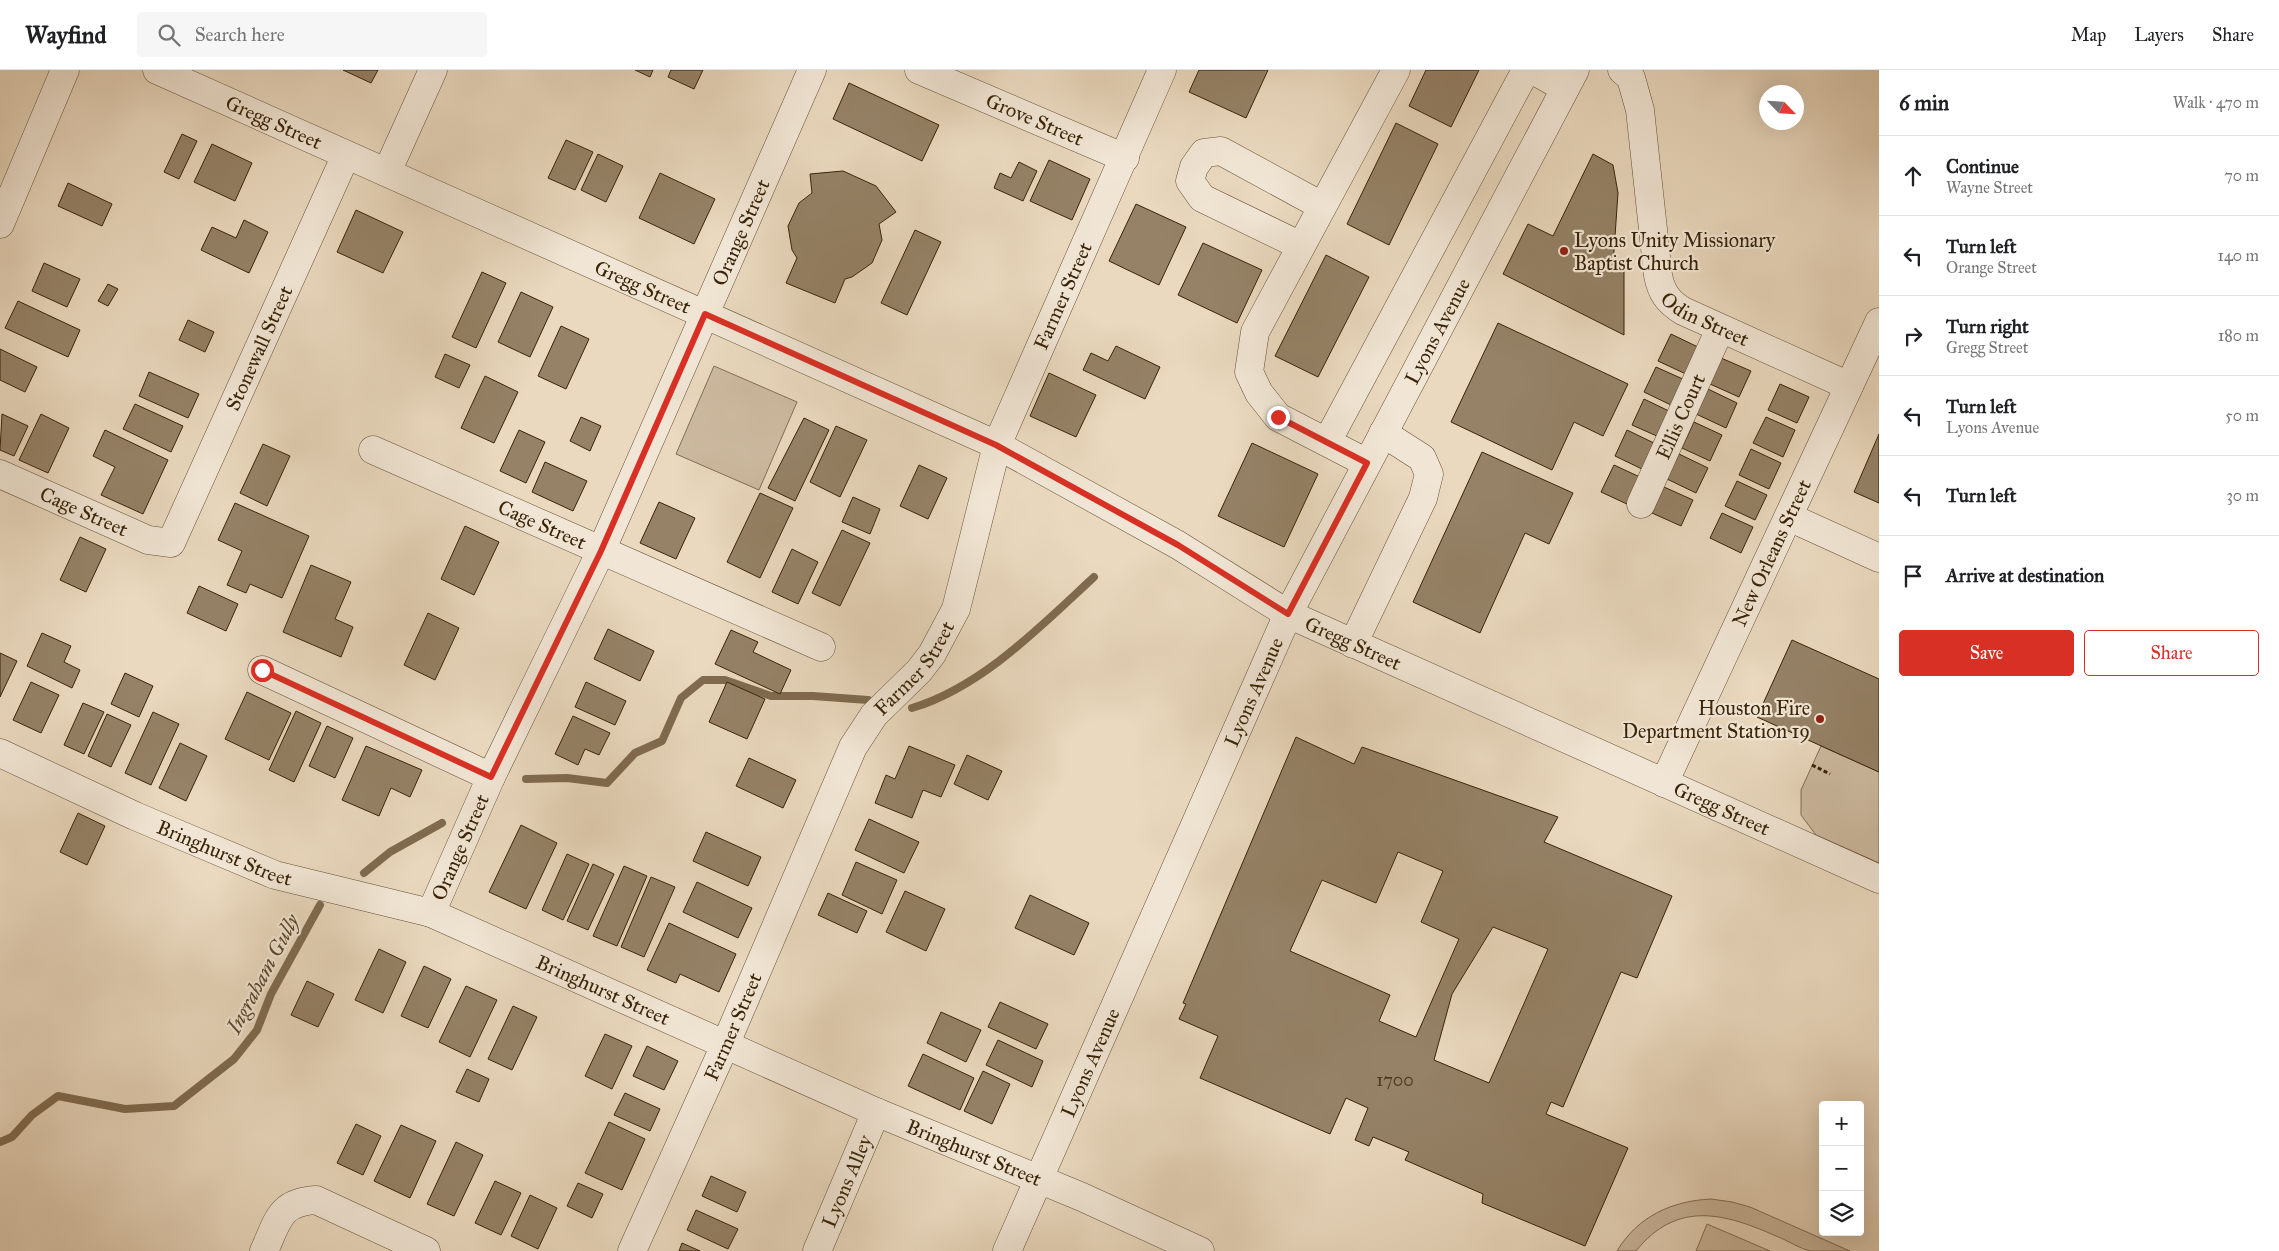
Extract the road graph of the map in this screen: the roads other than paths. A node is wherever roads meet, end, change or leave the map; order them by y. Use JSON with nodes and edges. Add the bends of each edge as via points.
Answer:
{"nodes":[{"id":1,"x":65,"y":70,"type":"edge"},
{"id":2,"x":157,"y":70,"type":"edge"},
{"id":3,"x":433,"y":70,"type":"edge"},
{"id":4,"x":812,"y":70,"type":"edge"},
{"id":5,"x":919,"y":70,"type":"edge"},
{"id":6,"x":1162,"y":70,"type":"edge"},
{"id":7,"x":1396,"y":70,"type":"edge"},
{"id":8,"x":1526,"y":70,"type":"edge"},
{"id":9,"x":1534,"y":70,"type":"edge"},
{"id":10,"x":1622,"y":70,"type":"edge"},
{"id":11,"x":1570,"y":79,"type":"edge"},
{"id":12,"x":346,"y":154,"type":"junction"},
{"id":13,"x":1125,"y":158,"type":"junction"},
{"id":14,"x":387,"y":172,"type":"junction"},
{"id":15,"x":1322,"y":206,"type":"junction"},
{"id":16,"x":0,"y":224,"type":"edge"},
{"id":17,"x":1301,"y":246,"type":"junction"},
{"id":18,"x":705,"y":314,"type":"junction"},
{"id":19,"x":1879,"y":322,"type":"edge"},
{"id":20,"x":1720,"y":329,"type":"junction"},
{"id":21,"x":1849,"y":386,"type":"junction"},
{"id":22,"x":1383,"y":433,"type":"junction"},
{"id":23,"x":1327,"y":442,"type":"junction"},
{"id":24,"x":996,"y":445,"type":"junction"},
{"id":25,"x":373,"y":450,"type":"dead end"},
{"id":26,"x":1367,"y":463,"type":"junction"},
{"id":27,"x":0,"y":474,"type":"edge"},
{"id":28,"x":1641,"y":504,"type":"dead end"},
{"id":29,"x":1789,"y":517,"type":"junction"},
{"id":30,"x":171,"y":543,"type":"joint"},
{"id":31,"x":601,"y":551,"type":"junction"},
{"id":32,"x":1879,"y":558,"type":"edge"},
{"id":33,"x":1288,"y":614,"type":"junction"},
{"id":34,"x":1353,"y":644,"type":"junction"},
{"id":35,"x":821,"y":647,"type":"dead end"},
{"id":36,"x":262,"y":670,"type":"dead end"},
{"id":37,"x":0,"y":753,"type":"edge"},
{"id":38,"x":491,"y":777,"type":"junction"},
{"id":39,"x":1664,"y":783,"type":"junction"},
{"id":40,"x":1879,"y":879,"type":"edge"},
{"id":41,"x":431,"y":913,"type":"junction"},
{"id":42,"x":726,"y":1043,"type":"junction"},
{"id":43,"x":876,"y":1112,"type":"junction"},
{"id":44,"x":1039,"y":1179,"type":"junction"},
{"id":45,"x":264,"y":1251,"type":"edge"},
{"id":46,"x":426,"y":1251,"type":"edge"},
{"id":47,"x":632,"y":1251,"type":"edge"},
{"id":48,"x":817,"y":1251,"type":"edge"},
{"id":49,"x":1008,"y":1251,"type":"edge"},
{"id":50,"x":1200,"y":1251,"type":"edge"}],
"edges":[{"from":1,"to":16,"type":"street"},
{"from":2,"to":12,"type":"street","name":"Gregg Street"},
{"from":3,"to":14,"type":"street"},
{"from":4,"to":18,"type":"street","name":"Orange Street"},
{"from":5,"to":13,"type":"street","name":"Grove Street"},
{"from":6,"to":13,"type":"street","name":"Farmer Street"},
{"from":7,"to":15,"type":"street"},
{"from":8,"to":23,"type":"street"},
{"from":9,"to":11,"type":"street"},
{"from":10,"to":20,"type":"street","name":"Odin Street","via":[[1631,78],[1640,110],[1660,284],[1671,304]]},
{"from":11,"to":22,"type":"street","name":"Lyons Avenue"},
{"from":12,"to":14,"type":"street","name":"Gregg Street"},
{"from":12,"to":30,"type":"street","name":"Stonewall Street"},
{"from":13,"to":24,"type":"street","name":"Farmer Street"},
{"from":14,"to":18,"type":"street","name":"Gregg Street"},
{"from":15,"to":17,"type":"street"},
{"from":15,"to":17,"type":"street","via":[[1221,151],[1204,153],[1194,167],[1190,181],[1202,198]]},
{"from":17,"to":23,"type":"street","via":[[1255,332],[1249,372],[1259,393],[1278,417]]},
{"from":18,"to":24,"type":"street","name":"Gregg Street"},
{"from":18,"to":31,"type":"street","name":"Orange Street"},
{"from":19,"to":21,"type":"street","name":"New Orleans Street"},
{"from":20,"to":21,"type":"street","name":"Odin Street"},
{"from":20,"to":28,"type":"street","name":"Ellis Court"},
{"from":21,"to":29,"type":"street","name":"New Orleans Street"},
{"from":22,"to":26,"type":"street","name":"Lyons Avenue"},
{"from":22,"to":34,"type":"street","via":[[1422,458],[1429,474],[1423,498]]},
{"from":23,"to":26,"type":"street"},
{"from":24,"to":33,"type":"street","name":"Gregg Street","via":[[1178,545]]},
{"from":24,"to":42,"type":"street","name":"Farmer Street","via":[[956,609],[932,654],[874,715],[853,747]]},
{"from":25,"to":31,"type":"street","name":"Cage Street"},
{"from":26,"to":33,"type":"street","name":"Lyons Avenue"},
{"from":27,"to":30,"type":"street","name":"Cage Street","via":[[148,540]]},
{"from":29,"to":32,"type":"street"},
{"from":29,"to":39,"type":"street","name":"New Orleans Street"},
{"from":31,"to":35,"type":"street","name":"Cage Street"},
{"from":31,"to":38,"type":"street","name":"Orange Street"},
{"from":33,"to":34,"type":"street","name":"Gregg Street"},
{"from":33,"to":44,"type":"street","name":"Lyons Avenue"},
{"from":34,"to":39,"type":"street","name":"Gregg Street"},
{"from":36,"to":38,"type":"street"},
{"from":37,"to":41,"type":"street","name":"Bringhurst Street","via":[[275,876]]},
{"from":38,"to":41,"type":"street","name":"Orange Street"},
{"from":39,"to":40,"type":"street","name":"Gregg Street"},
{"from":41,"to":42,"type":"street","name":"Bringhurst Street"},
{"from":42,"to":43,"type":"street","name":"Bringhurst Street"},
{"from":42,"to":47,"type":"street","name":"Farmer Street"},
{"from":43,"to":44,"type":"street","name":"Bringhurst Street"},
{"from":43,"to":48,"type":"street","name":"Lyons Alley"},
{"from":44,"to":49,"type":"street","name":"Lyons Avenue"},
{"from":44,"to":50,"type":"street","name":"Bringhurst Street"},
{"from":45,"to":46,"type":"street","via":[[284,1210],[298,1201],[316,1200]]}]}
